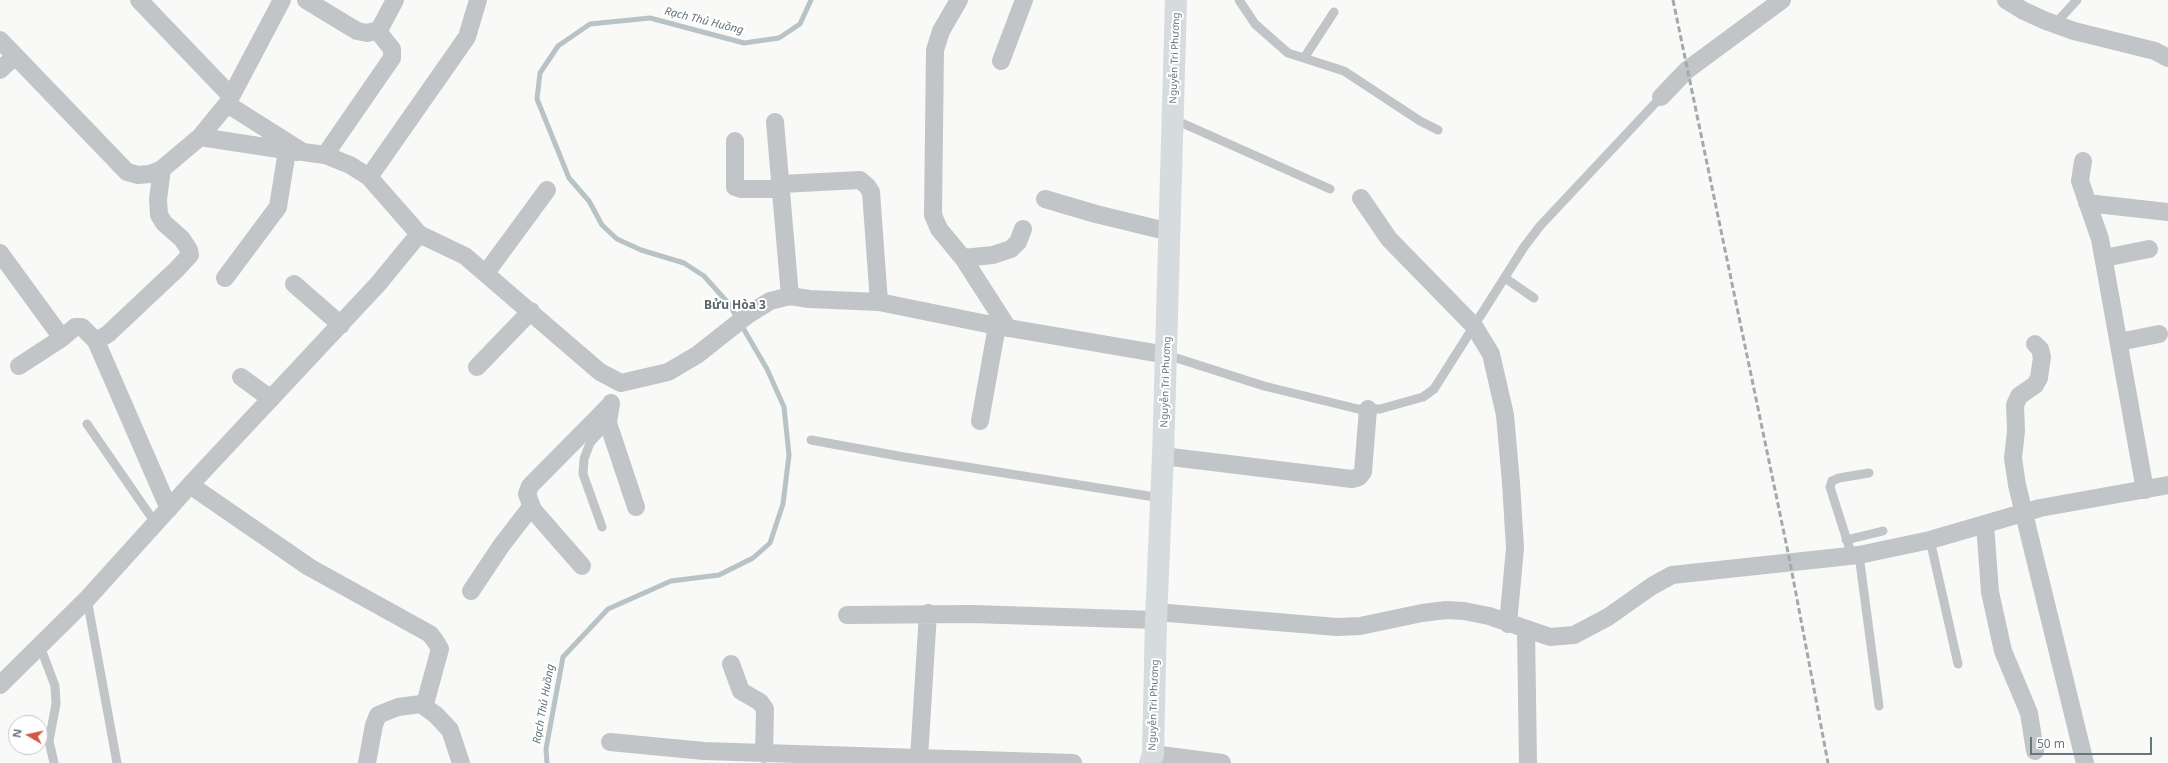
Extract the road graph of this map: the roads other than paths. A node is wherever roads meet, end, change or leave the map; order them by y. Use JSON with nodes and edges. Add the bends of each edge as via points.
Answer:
{"nodes":[{"id":1,"x":282,"y":0,"type":"edge"},
{"id":2,"x":306,"y":0,"type":"edge"},
{"id":3,"x":395,"y":0,"type":"edge"},
{"id":4,"x":478,"y":0,"type":"edge"},
{"id":5,"x":959,"y":0,"type":"edge"},
{"id":6,"x":1024,"y":0,"type":"edge"},
{"id":7,"x":1176,"y":0,"type":"edge"},
{"id":8,"x":1238,"y":0,"type":"edge"},
{"id":9,"x":1782,"y":0,"type":"edge"},
{"id":10,"x":2006,"y":0,"type":"edge"},
{"id":11,"x":2076,"y":0,"type":"edge"},
{"id":12,"x":142,"y":1,"type":"edge"},
{"id":13,"x":1334,"y":12,"type":"dead end"},
{"id":14,"x":2055,"y":24,"type":"junction"},
{"id":15,"x":379,"y":30,"type":"junction"},
{"id":16,"x":0,"y":40,"type":"edge"},
{"id":17,"x":14,"y":56,"type":"junction"},
{"id":18,"x":1304,"y":58,"type":"junction"},
{"id":19,"x":2168,"y":58,"type":"edge"},
{"id":20,"x":1001,"y":61,"type":"dead end"},
{"id":21,"x":0,"y":70,"type":"edge"},
{"id":22,"x":1661,"y":97,"type":"joint"},
{"id":23,"x":229,"y":100,"type":"junction"},
{"id":24,"x":1173,"y":119,"type":"junction"},
{"id":25,"x":775,"y":122,"type":"dead end"},
{"id":26,"x":1438,"y":130,"type":"dead end"},
{"id":27,"x":200,"y":137,"type":"junction"},
{"id":28,"x":735,"y":142,"type":"dead end"},
{"id":29,"x":295,"y":152,"type":"junction"},
{"id":30,"x":325,"y":155,"type":"junction"},
{"id":31,"x":2083,"y":162,"type":"dead end"},
{"id":32,"x":162,"y":169,"type":"junction"},
{"id":33,"x":369,"y":177,"type":"junction"},
{"id":34,"x":782,"y":186,"type":"junction"},
{"id":35,"x":1330,"y":189,"type":"dead end"},
{"id":36,"x":547,"y":190,"type":"dead end"},
{"id":37,"x":1361,"y":198,"type":"dead end"},
{"id":38,"x":1045,"y":199,"type":"dead end"},
{"id":39,"x":2087,"y":203,"type":"junction"},
{"id":40,"x":2168,"y":212,"type":"edge"},
{"id":41,"x":1023,"y":229,"type":"dead end"},
{"id":42,"x":1170,"y":232,"type":"junction"},
{"id":43,"x":419,"y":234,"type":"junction"},
{"id":44,"x":2149,"y":249,"type":"dead end"},
{"id":45,"x":0,"y":252,"type":"edge"},
{"id":46,"x":963,"y":258,"type":"junction"},
{"id":47,"x":2104,"y":258,"type":"junction"},
{"id":48,"x":486,"y":273,"type":"junction"},
{"id":49,"x":225,"y":278,"type":"dead end"},
{"id":50,"x":1505,"y":278,"type":"junction"},
{"id":51,"x":294,"y":284,"type":"dead end"},
{"id":52,"x":790,"y":296,"type":"junction"},
{"id":53,"x":1534,"y":298,"type":"dead end"},
{"id":54,"x":879,"y":302,"type":"junction"},
{"id":55,"x":530,"y":311,"type":"junction"},
{"id":56,"x":341,"y":325,"type":"junction"},
{"id":57,"x":1474,"y":326,"type":"junction"},
{"id":58,"x":1002,"y":327,"type":"junction"},
{"id":59,"x":2159,"y":334,"type":"dead end"},
{"id":60,"x":62,"y":338,"type":"junction"},
{"id":61,"x":96,"y":341,"type":"junction"},
{"id":62,"x":2119,"y":342,"type":"junction"},
{"id":63,"x":2035,"y":344,"type":"dead end"},
{"id":64,"x":1167,"y":356,"type":"junction"},
{"id":65,"x":19,"y":366,"type":"dead end"},
{"id":66,"x":477,"y":367,"type":"dead end"},
{"id":67,"x":241,"y":377,"type":"dead end"},
{"id":68,"x":621,"y":383,"type":"junction"},
{"id":69,"x":271,"y":399,"type":"junction"},
{"id":70,"x":1368,"y":409,"type":"junction"},
{"id":71,"x":608,"y":415,"type":"junction"},
{"id":72,"x":980,"y":421,"type":"dead end"},
{"id":73,"x":87,"y":424,"type":"dead end"},
{"id":74,"x":811,"y":440,"type":"dead end"},
{"id":75,"x":1163,"y":456,"type":"junction"},
{"id":76,"x":1869,"y":473,"type":"dead end"},
{"id":77,"x":190,"y":485,"type":"junction"},
{"id":78,"x":2168,"y":485,"type":"edge"},
{"id":79,"x":2145,"y":490,"type":"junction"},
{"id":80,"x":1161,"y":498,"type":"junction"},
{"id":81,"x":531,"y":507,"type":"junction"},
{"id":82,"x":636,"y":507,"type":"dead end"},
{"id":83,"x":168,"y":509,"type":"junction"},
{"id":84,"x":2026,"y":512,"type":"junction"},
{"id":85,"x":156,"y":524,"type":"junction"},
{"id":86,"x":1985,"y":524,"type":"junction"},
{"id":87,"x":602,"y":527,"type":"dead end"},
{"id":88,"x":1882,"y":532,"type":"dead end"},
{"id":89,"x":1930,"y":540,"type":"junction"},
{"id":90,"x":1852,"y":550,"type":"junction"},
{"id":91,"x":582,"y":566,"type":"dead end"},
{"id":92,"x":471,"y":592,"type":"dead end"},
{"id":93,"x":87,"y":600,"type":"junction"},
{"id":94,"x":928,"y":613,"type":"junction"},
{"id":95,"x":847,"y":615,"type":"dead end"},
{"id":96,"x":1156,"y":616,"type":"junction"},
{"id":97,"x":1508,"y":624,"type":"junction"},
{"id":98,"x":1526,"y":629,"type":"junction"},
{"id":99,"x":40,"y":646,"type":"junction"},
{"id":100,"x":731,"y":664,"type":"dead end"},
{"id":101,"x":1958,"y":664,"type":"dead end"},
{"id":102,"x":0,"y":685,"type":"edge"},
{"id":103,"x":421,"y":704,"type":"junction"},
{"id":104,"x":1879,"y":706,"type":"dead end"},
{"id":105,"x":610,"y":742,"type":"dead end"},
{"id":106,"x":2036,"y":751,"type":"dead end"},
{"id":107,"x":764,"y":754,"type":"junction"},
{"id":108,"x":704,"y":757,"type":"edge"},
{"id":109,"x":919,"y":758,"type":"junction"},
{"id":110,"x":1151,"y":759,"type":"edge"},
{"id":111,"x":54,"y":763,"type":"edge"},
{"id":112,"x":117,"y":763,"type":"edge"},
{"id":113,"x":367,"y":763,"type":"edge"},
{"id":114,"x":461,"y":763,"type":"edge"},
{"id":115,"x":1074,"y":763,"type":"edge"},
{"id":116,"x":1222,"y":763,"type":"edge"},
{"id":117,"x":1528,"y":763,"type":"edge"},
{"id":118,"x":2085,"y":763,"type":"edge"}],
"edges":[{"from":1,"to":23,"type":"street"},
{"from":2,"to":15,"type":"street","via":[[357,31],[367,33]]},
{"from":3,"to":15,"type":"street"},
{"from":4,"to":33,"type":"street","via":[[467,38]]},
{"from":5,"to":46,"type":"street","via":[[941,31],[935,50],[933,215],[939,229]]},
{"from":6,"to":20,"type":"street"},
{"from":7,"to":24,"type":"main road","name":"Nguyễn Tri Phương"},
{"from":8,"to":18,"type":"lane","via":[[1269,38],[1288,53]]},
{"from":9,"to":22,"type":"street","via":[[1687,70]]},
{"from":10,"to":14,"type":"street"},
{"from":11,"to":14,"type":"lane"},
{"from":12,"to":23,"type":"street"},
{"from":13,"to":18,"type":"lane"},
{"from":14,"to":19,"type":"street","via":[[2140,47]]},
{"from":15,"to":30,"type":"street","via":[[392,49],[392,58]]},
{"from":16,"to":17,"type":"street"},
{"from":17,"to":21,"type":"street"},
{"from":17,"to":32,"type":"street","via":[[127,172],[138,175],[150,174]]},
{"from":18,"to":26,"type":"lane","via":[[1344,71]]},
{"from":22,"to":50,"type":"lane","via":[[1540,226]]},
{"from":23,"to":27,"type":"street"},
{"from":23,"to":29,"type":"street"},
{"from":24,"to":35,"type":"lane"},
{"from":24,"to":42,"type":"main road","name":"Nguyễn Tri Phương"},
{"from":25,"to":34,"type":"street"},
{"from":27,"to":29,"type":"street"},
{"from":27,"to":32,"type":"street"},
{"from":28,"to":34,"type":"street","via":[[735,187],[740,189]]},
{"from":29,"to":30,"type":"street"},
{"from":29,"to":49,"type":"street","via":[[278,207]]},
{"from":30,"to":33,"type":"street","via":[[350,164]]},
{"from":31,"to":39,"type":"street","via":[[2080,181]]},
{"from":32,"to":61,"type":"street","via":[[158,215],[185,243],[190,255],[108,334]]},
{"from":33,"to":43,"type":"street"},
{"from":34,"to":52,"type":"street"},
{"from":34,"to":54,"type":"street","via":[[860,180],[867,186],[871,192]]},
{"from":36,"to":48,"type":"street"},
{"from":37,"to":57,"type":"street","via":[[1389,239]]},
{"from":38,"to":42,"type":"street"},
{"from":39,"to":40,"type":"street"},
{"from":39,"to":47,"type":"street"},
{"from":41,"to":46,"type":"street","via":[[1018,242],[1011,250]]},
{"from":42,"to":64,"type":"main road","name":"Nguyễn Tri Phương"},
{"from":43,"to":48,"type":"street","via":[[465,256]]},
{"from":43,"to":56,"type":"street"},
{"from":44,"to":47,"type":"street"},
{"from":45,"to":60,"type":"street"},
{"from":46,"to":58,"type":"street"},
{"from":47,"to":62,"type":"street"},
{"from":48,"to":55,"type":"street"},
{"from":50,"to":53,"type":"lane"},
{"from":50,"to":57,"type":"lane"},
{"from":51,"to":56,"type":"street"},
{"from":52,"to":54,"type":"street"},
{"from":52,"to":68,"type":"street","via":[[770,301],[748,314],[697,355],[668,372]]},
{"from":54,"to":58,"type":"street"},
{"from":55,"to":66,"type":"street"},
{"from":55,"to":68,"type":"street","via":[[600,372]]},
{"from":56,"to":69,"type":"street"},
{"from":57,"to":70,"type":"lane","via":[[1434,389],[1423,397],[1402,404],[1380,410]]},
{"from":57,"to":97,"type":"street","via":[[1491,354],[1505,415],[1515,548]]},
{"from":58,"to":64,"type":"street"},
{"from":58,"to":72,"type":"street"},
{"from":59,"to":62,"type":"street"},
{"from":60,"to":61,"type":"street","via":[[75,327],[82,327]]},
{"from":60,"to":65,"type":"street"},
{"from":61,"to":83,"type":"street"},
{"from":62,"to":79,"type":"street"},
{"from":63,"to":84,"type":"street","via":[[2040,349],[2042,357],[2039,378],[2035,385],[2019,396],[2015,405],[2013,458]]},
{"from":64,"to":70,"type":"lane","via":[[1339,406]]},
{"from":64,"to":75,"type":"main road","name":"Nguyễn Tri Phương"},
{"from":67,"to":69,"type":"street"},
{"from":68,"to":71,"type":"street"},
{"from":69,"to":77,"type":"street"},
{"from":70,"to":75,"type":"street","via":[[1363,472],[1359,477],[1352,479]]},
{"from":71,"to":81,"type":"street","via":[[592,425],[530,486],[527,494]]},
{"from":71,"to":82,"type":"street"},
{"from":71,"to":87,"type":"lane","via":[[590,443],[584,459],[583,474]]},
{"from":73,"to":85,"type":"lane"},
{"from":74,"to":80,"type":"lane"},
{"from":75,"to":80,"type":"main road","name":"Nguyễn Tri Phương"},
{"from":76,"to":90,"type":"lane","via":[[1839,478],[1832,481],[1830,487]]},
{"from":77,"to":83,"type":"street"},
{"from":77,"to":103,"type":"street","via":[[309,566],[430,634],[440,649],[426,700]]},
{"from":78,"to":79,"type":"street"},
{"from":79,"to":84,"type":"street"},
{"from":80,"to":96,"type":"main road","name":"Nguyễn Tri Phương"},
{"from":81,"to":91,"type":"street"},
{"from":81,"to":92,"type":"street","via":[[501,546]]},
{"from":83,"to":85,"type":"street"},
{"from":84,"to":86,"type":"street"},
{"from":84,"to":118,"type":"street"},
{"from":85,"to":93,"type":"street"},
{"from":86,"to":89,"type":"street"},
{"from":86,"to":106,"type":"street","via":[[1990,592],[2003,652],[2029,713]]},
{"from":88,"to":90,"type":"lane"},
{"from":89,"to":90,"type":"street"},
{"from":89,"to":101,"type":"lane"},
{"from":90,"to":98,"type":"street","via":[[1672,575],[1608,617],[1574,635],[1550,637]]},
{"from":90,"to":104,"type":"lane"},
{"from":93,"to":99,"type":"street"},
{"from":93,"to":112,"type":"lane"},
{"from":94,"to":95,"type":"street"},
{"from":94,"to":96,"type":"street"},
{"from":94,"to":109,"type":"street"},
{"from":96,"to":97,"type":"street","via":[[1360,626],[1446,610],[1483,615]]},
{"from":96,"to":110,"type":"main road","name":"Nguyễn Tri Phương"},
{"from":97,"to":98,"type":"street"},
{"from":98,"to":117,"type":"street"},
{"from":99,"to":102,"type":"street"},
{"from":99,"to":111,"type":"lane","via":[[55,686],[56,704],[49,741]]},
{"from":100,"to":107,"type":"street","via":[[741,691],[760,702],[765,708]]},
{"from":103,"to":113,"type":"street","via":[[398,707],[378,716]]},
{"from":103,"to":114,"type":"street","via":[[450,730]]},
{"from":105,"to":108,"type":"street"},
{"from":107,"to":108,"type":"street"},
{"from":107,"to":109,"type":"street"},
{"from":109,"to":115,"type":"street"},
{"from":110,"to":116,"type":"street"}]}
